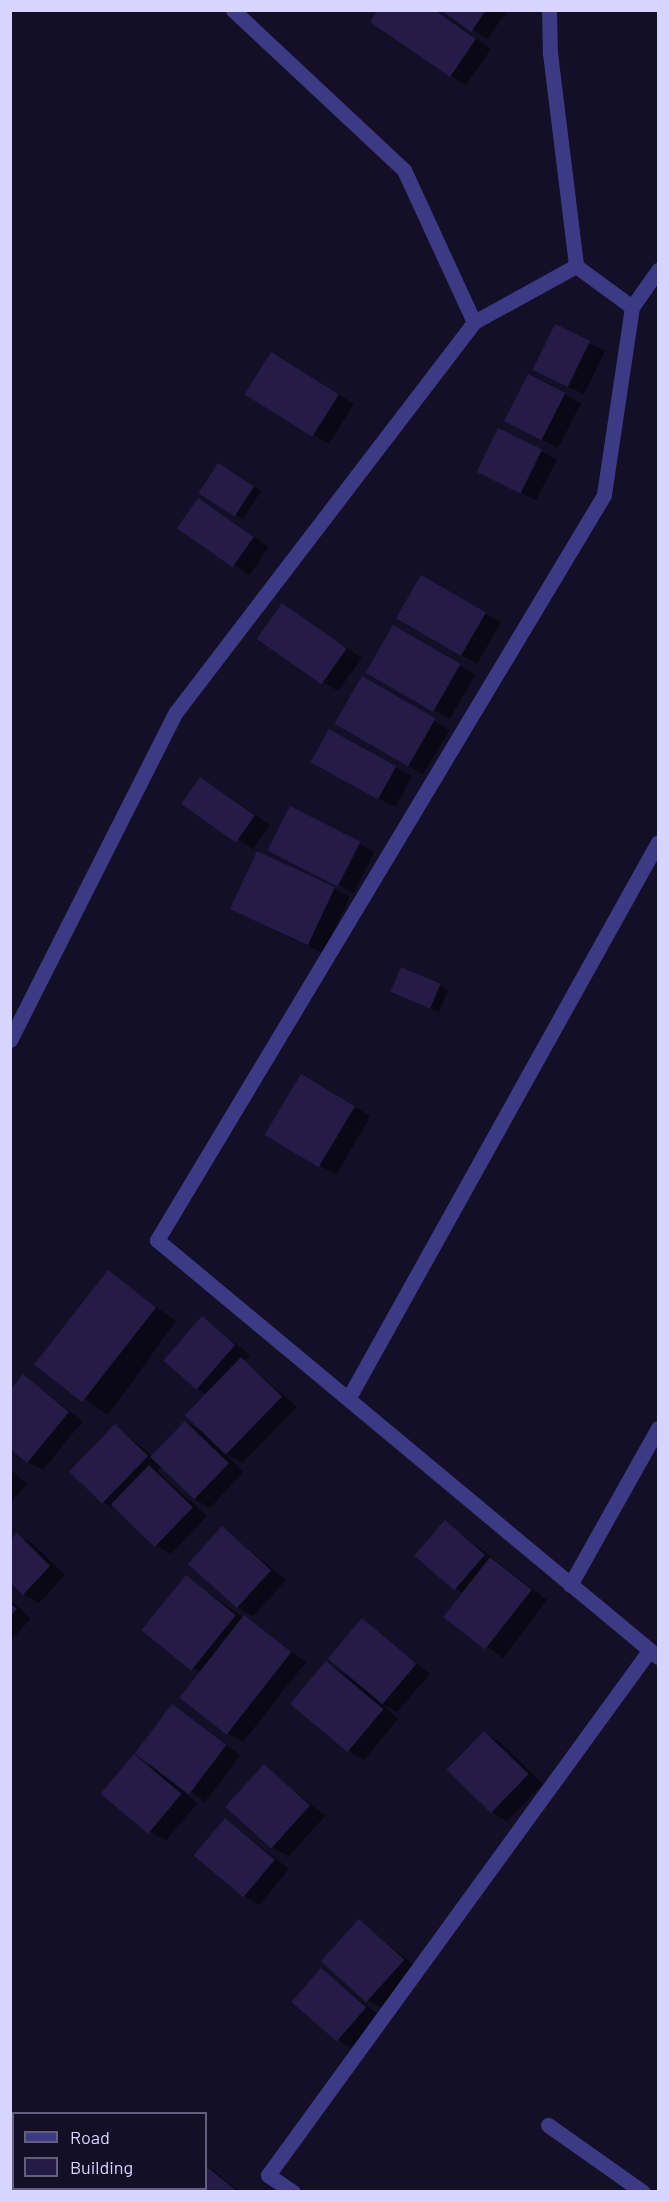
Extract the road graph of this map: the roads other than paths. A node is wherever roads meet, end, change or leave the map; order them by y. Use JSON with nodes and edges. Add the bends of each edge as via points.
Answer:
{"nodes":[{"id":1,"x":233,"y":10,"type":"edge"},
{"id":2,"x":549,"y":10,"type":"edge"},
{"id":3,"x":576,"y":266,"type":"junction"},
{"id":4,"x":658,"y":270,"type":"edge"},
{"id":5,"x":632,"y":307,"type":"junction"},
{"id":6,"x":474,"y":322,"type":"junction"},
{"id":7,"x":658,"y":842,"type":"edge"},
{"id":8,"x":10,"y":1040,"type":"edge"},
{"id":9,"x":348,"y":1400,"type":"junction"},
{"id":10,"x":658,"y":1428,"type":"edge"},
{"id":11,"x":570,"y":1586,"type":"junction"},
{"id":12,"x":654,"y":1654,"type":"edge"},
{"id":13,"x":548,"y":2125,"type":"dead end"},
{"id":14,"x":293,"y":2192,"type":"edge"},
{"id":15,"x":644,"y":2192,"type":"edge"}],
"edges":[{"from":1,"to":6,"type":"street","via":[[404,170]]},
{"from":2,"to":3,"type":"street","via":[[549,53]]},
{"from":3,"to":5,"type":"street"},
{"from":3,"to":6,"type":"street"},
{"from":4,"to":5,"type":"street"},
{"from":5,"to":9,"type":"street","via":[[604,495],[157,1240]]},
{"from":6,"to":8,"type":"street","via":[[176,712]]},
{"from":7,"to":9,"type":"street"},
{"from":9,"to":11,"type":"street"},
{"from":10,"to":11,"type":"street"},
{"from":11,"to":12,"type":"street"},
{"from":12,"to":14,"type":"street","via":[[268,2175]]},
{"from":13,"to":15,"type":"street"}]}
